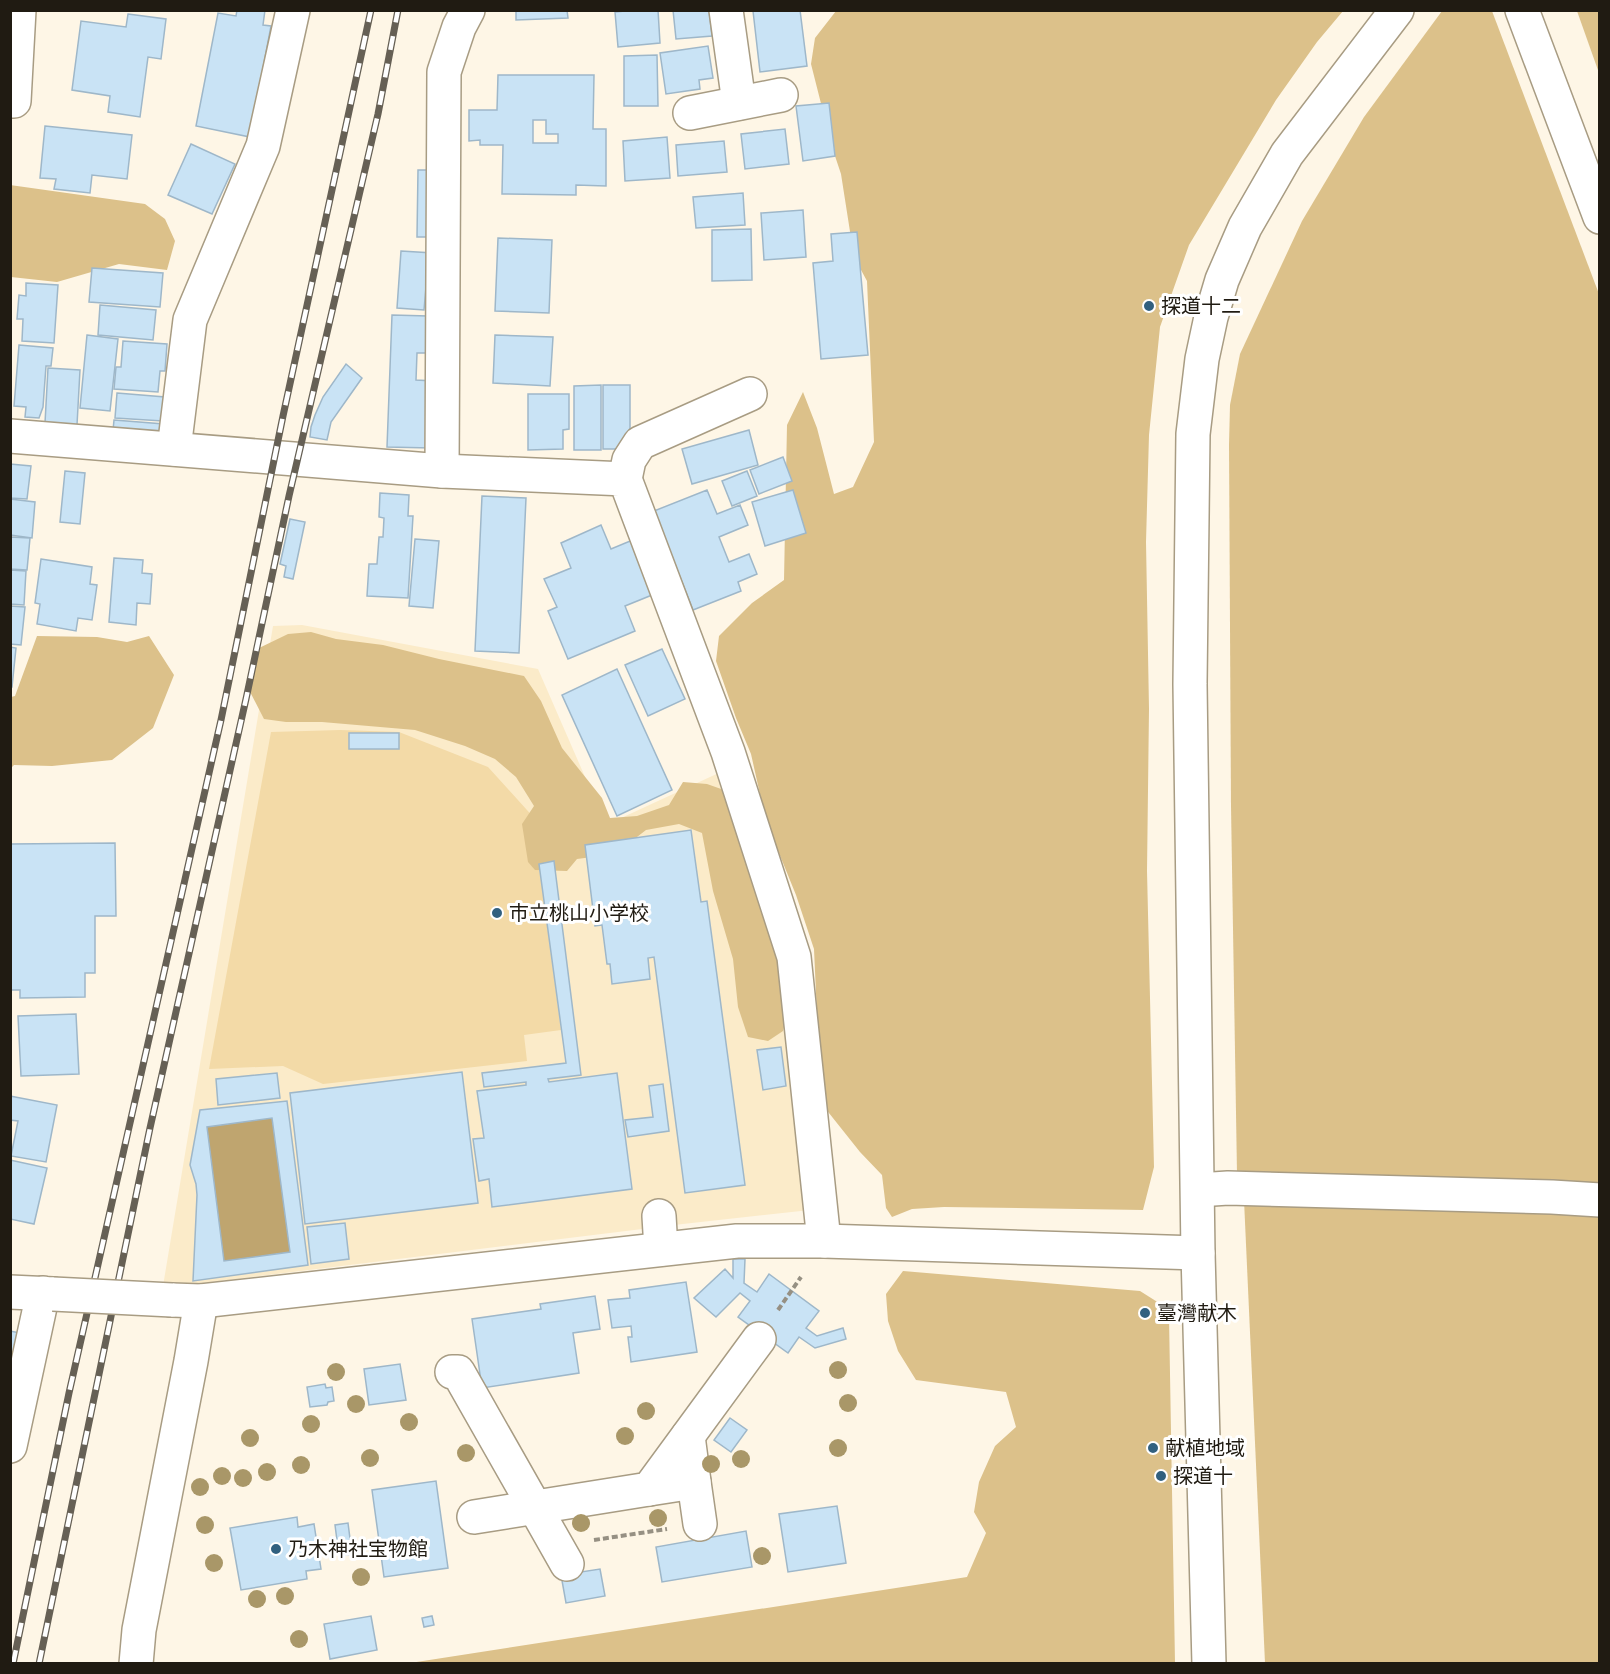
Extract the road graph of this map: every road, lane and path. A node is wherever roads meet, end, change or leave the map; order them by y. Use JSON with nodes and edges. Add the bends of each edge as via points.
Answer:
{"nodes":[{"id":1,"x":19,"y":10,"type":"edge"},
{"id":2,"x":293,"y":10,"type":"edge"},
{"id":3,"x":468,"y":10,"type":"edge"},
{"id":4,"x":726,"y":10,"type":"edge"},
{"id":5,"x":1398,"y":10,"type":"edge"},
{"id":6,"x":1522,"y":10,"type":"edge"},
{"id":7,"x":781,"y":95,"type":"dead end"},
{"id":8,"x":10,"y":100,"type":"edge"},
{"id":9,"x":740,"y":103,"type":"junction"},
{"id":10,"x":690,"y":113,"type":"dead end"},
{"id":11,"x":1599,"y":217,"type":"edge"},
{"id":12,"x":750,"y":394,"type":"dead end"},
{"id":13,"x":10,"y":436,"type":"edge"},
{"id":14,"x":174,"y":449,"type":"junction"},
{"id":15,"x":442,"y":471,"type":"junction"},
{"id":16,"x":625,"y":479,"type":"junction"},
{"id":17,"x":1198,"y":1190,"type":"junction"},
{"id":18,"x":1599,"y":1200,"type":"edge"},
{"id":19,"x":659,"y":1216,"type":"dead end"},
{"id":20,"x":824,"y":1241,"type":"junction"},
{"id":21,"x":661,"y":1249,"type":"junction"},
{"id":22,"x":1198,"y":1253,"type":"junction"},
{"id":23,"x":10,"y":1292,"type":"edge"},
{"id":24,"x":48,"y":1294,"type":"junction"},
{"id":25,"x":187,"y":1300,"type":"junction"},
{"id":26,"x":759,"y":1339,"type":"joint"},
{"id":27,"x":452,"y":1372,"type":"dead end"},
{"id":28,"x":687,"y":1436,"type":"junction"},
{"id":29,"x":10,"y":1446,"type":"edge"},
{"id":30,"x":694,"y":1482,"type":"junction"},
{"id":31,"x":649,"y":1489,"type":"junction"},
{"id":32,"x":536,"y":1507,"type":"junction"},
{"id":33,"x":474,"y":1518,"type":"dead end"},
{"id":34,"x":700,"y":1524,"type":"joint"},
{"id":35,"x":562,"y":1555,"type":"joint"},
{"id":36,"x":136,"y":1664,"type":"edge"},
{"id":37,"x":1209,"y":1664,"type":"edge"}],
"edges":[{"from":1,"to":8,"type":"street","via":[[14,100]]},
{"from":2,"to":14,"type":"street","via":[[263,146],[190,320]]},
{"from":3,"to":15,"type":"street","via":[[444,72]]},
{"from":4,"to":9,"type":"street"},
{"from":5,"to":17,"type":"street","via":[[1287,154],[1245,227],[1222,280],[1202,359],[1193,434],[1190,684]]},
{"from":6,"to":11,"type":"street"},
{"from":7,"to":9,"type":"street"},
{"from":9,"to":10,"type":"street"},
{"from":12,"to":16,"type":"street","via":[[640,443],[629,460]]},
{"from":13,"to":14,"type":"street"},
{"from":14,"to":15,"type":"street"},
{"from":15,"to":16,"type":"street"},
{"from":16,"to":20,"type":"street","via":[[728,753],[794,957]]},
{"from":17,"to":18,"type":"street"},
{"from":17,"to":22,"type":"street"},
{"from":19,"to":21,"type":"street"},
{"from":20,"to":21,"type":"street","via":[[736,1241]]},
{"from":20,"to":22,"type":"street"},
{"from":20,"to":26,"type":"path"},
{"from":21,"to":25,"type":"street"},
{"from":22,"to":37,"type":"street"},
{"from":23,"to":24,"type":"street"},
{"from":24,"to":25,"type":"street","bridge":true},
{"from":24,"to":29,"type":"street"},
{"from":25,"to":36,"type":"street","via":[[191,1361],[139,1630]]},
{"from":26,"to":28,"type":"street"},
{"from":27,"to":32,"type":"street","via":[[458,1372]]},
{"from":28,"to":30,"type":"street"},
{"from":28,"to":31,"type":"street"},
{"from":30,"to":31,"type":"street"},
{"from":30,"to":34,"type":"street"},
{"from":31,"to":32,"type":"street"},
{"from":32,"to":33,"type":"street"},
{"from":32,"to":35,"type":"street"},
{"from":34,"to":35,"type":"path"}]}
